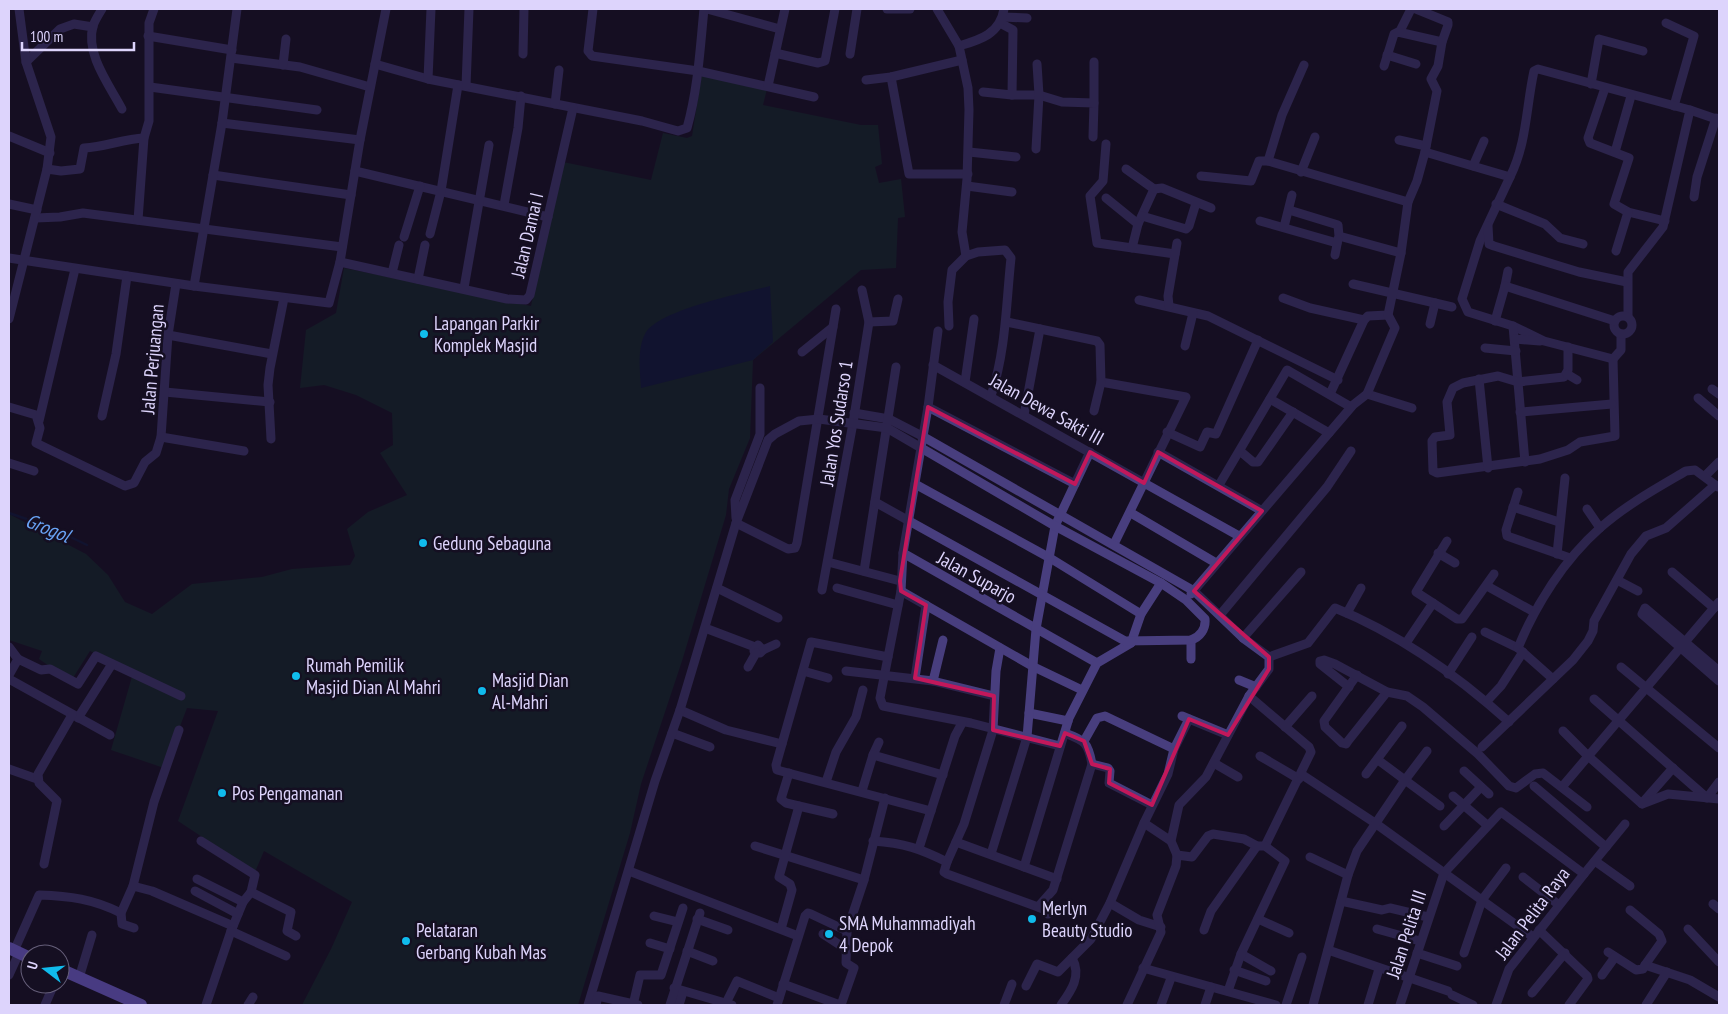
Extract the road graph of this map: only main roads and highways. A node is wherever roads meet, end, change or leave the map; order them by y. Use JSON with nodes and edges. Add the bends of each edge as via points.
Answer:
{"nodes":[{"id":1,"x":70,"y":974,"type":"edge"},
{"id":2,"x":141,"y":1005,"type":"edge"}],
"edges":[{"from":1,"to":2,"type":"main road"}]}
